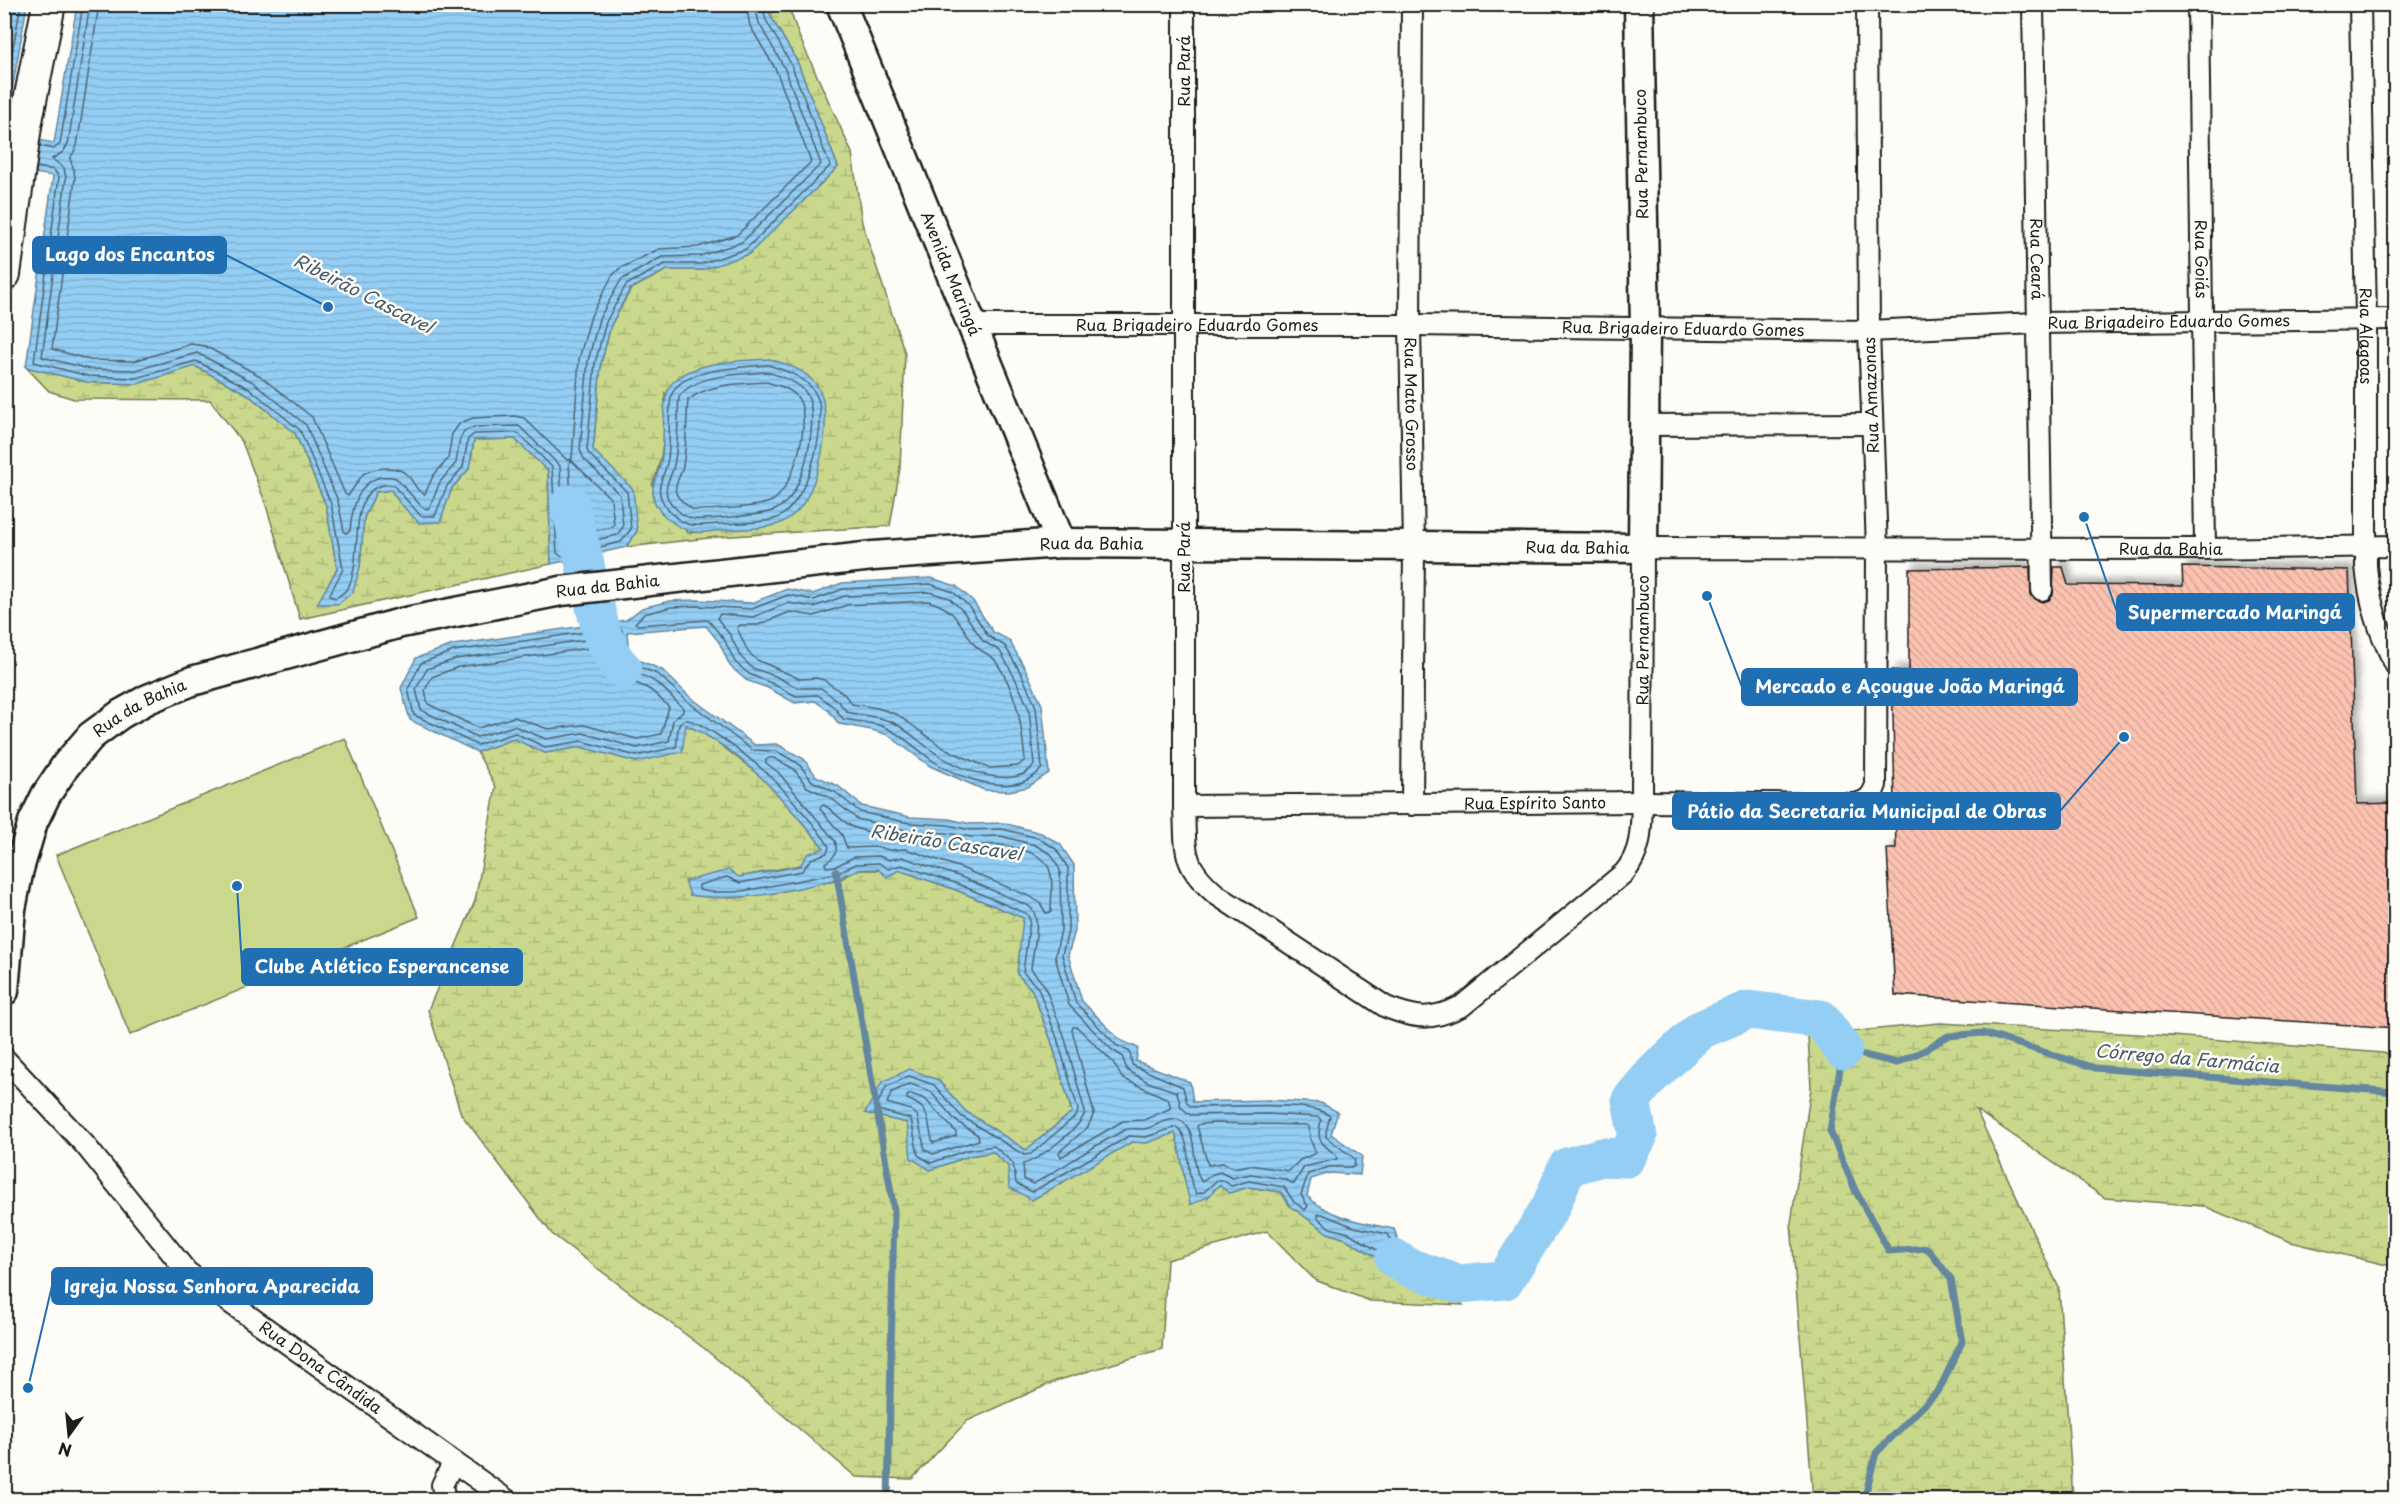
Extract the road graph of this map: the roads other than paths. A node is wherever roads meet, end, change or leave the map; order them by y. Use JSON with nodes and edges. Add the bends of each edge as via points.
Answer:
{"nodes":[{"id":1,"x":49,"y":4,"type":"edge"},
{"id":2,"x":842,"y":4,"type":"edge"},
{"id":3,"x":1184,"y":4,"type":"edge"},
{"id":4,"x":1412,"y":4,"type":"edge"},
{"id":5,"x":1639,"y":4,"type":"edge"},
{"id":6,"x":1867,"y":4,"type":"edge"},
{"id":7,"x":2033,"y":4,"type":"edge"},
{"id":8,"x":2198,"y":4,"type":"edge"},
{"id":9,"x":2360,"y":4,"type":"edge"},
{"id":10,"x":4,"y":274,"type":"edge"},
{"id":11,"x":2366,"y":320,"type":"junction"},
{"id":12,"x":2396,"y":320,"type":"edge"},
{"id":13,"x":2202,"y":321,"type":"junction"},
{"id":14,"x":2036,"y":323,"type":"junction"},
{"id":15,"x":970,"y":325,"type":"junction"},
{"id":16,"x":1410,"y":325,"type":"junction"},
{"id":17,"x":1183,"y":326,"type":"junction"},
{"id":18,"x":1645,"y":328,"type":"junction"},
{"id":19,"x":1869,"y":331,"type":"junction"},
{"id":20,"x":1872,"y":424,"type":"junction"},
{"id":21,"x":1644,"y":425,"type":"junction"},
{"id":22,"x":1061,"y":543,"type":"junction"},
{"id":23,"x":1185,"y":544,"type":"junction"},
{"id":24,"x":2396,"y":546,"type":"edge"},
{"id":25,"x":1414,"y":547,"type":"junction"},
{"id":26,"x":2366,"y":547,"type":"junction"},
{"id":27,"x":1643,"y":548,"type":"junction"},
{"id":28,"x":2040,"y":548,"type":"junction"},
{"id":29,"x":1877,"y":549,"type":"junction"},
{"id":30,"x":2205,"y":549,"type":"junction"},
{"id":31,"x":2042,"y":590,"type":"dead end"},
{"id":32,"x":2394,"y":664,"type":"edge"},
{"id":33,"x":1876,"y":785,"type":"joint"},
{"id":34,"x":1642,"y":802,"type":"junction"},
{"id":35,"x":1412,"y":805,"type":"junction"},
{"id":36,"x":1184,"y":806,"type":"junction"},
{"id":37,"x":5,"y":985,"type":"edge"},
{"id":38,"x":4,"y":991,"type":"edge"},
{"id":39,"x":1386,"y":1007,"type":"joint"},
{"id":40,"x":4,"y":1058,"type":"edge"},
{"id":41,"x":453,"y":1462,"type":"junction"},
{"id":42,"x":445,"y":1500,"type":"edge"},
{"id":43,"x":507,"y":1500,"type":"edge"}],
"edges":[{"from":1,"to":10,"type":"main road","via":[[25,126]]},
{"from":2,"to":15,"type":"street","name":"Avenida Maringá"},
{"from":3,"to":17,"type":"street","name":"Rua Pará"},
{"from":4,"to":16,"type":"street","name":"Rua Mato Grosso"},
{"from":5,"to":18,"type":"street","name":"Rua Pernambuco"},
{"from":6,"to":19,"type":"street","name":"Rua Amazonas"},
{"from":7,"to":14,"type":"street","name":"Rua Ceará"},
{"from":8,"to":13,"type":"street","name":"Rua Goiás"},
{"from":9,"to":11,"type":"street","name":"Rua Alagoas"},
{"from":11,"to":12,"type":"street","name":"Rua Brigadeiro Eduardo Gomes"},
{"from":11,"to":13,"type":"street","name":"Rua Brigadeiro Eduardo Gomes"},
{"from":11,"to":26,"type":"street","name":"Rua Alagoas"},
{"from":13,"to":14,"type":"street","name":"Rua Brigadeiro Eduardo Gomes"},
{"from":13,"to":30,"type":"street","name":"Rua Goiás"},
{"from":14,"to":19,"type":"street","name":"Rua Brigadeiro Eduardo Gomes"},
{"from":14,"to":28,"type":"street","name":"Rua Ceará"},
{"from":15,"to":17,"type":"street","name":"Rua Brigadeiro Eduardo Gomes"},
{"from":15,"to":22,"type":"street","name":"Avenida Maringá"},
{"from":16,"to":17,"type":"street","name":"Rua Brigadeiro Eduardo Gomes"},
{"from":16,"to":18,"type":"street","name":"Rua Brigadeiro Eduardo Gomes"},
{"from":16,"to":25,"type":"street","name":"Rua Mato Grosso"},
{"from":17,"to":23,"type":"street","name":"Rua Pará"},
{"from":18,"to":19,"type":"street","name":"Rua Brigadeiro Eduardo Gomes"},
{"from":18,"to":21,"type":"street","name":"Rua Pernambuco"},
{"from":19,"to":20,"type":"street","name":"Rua Amazonas"},
{"from":20,"to":21,"type":"street"},
{"from":20,"to":29,"type":"street","name":"Rua Amazonas"},
{"from":21,"to":27,"type":"street","name":"Rua Pernambuco"},
{"from":22,"to":23,"type":"street","name":"Rua da Bahia"},
{"from":22,"to":37,"type":"street","name":"Rua da Bahia","via":[[873,556],[561,591],[401,623],[192,681],[121,714],[91,736],[46,795],[19,869],[11,909]]},
{"from":23,"to":25,"type":"street","name":"Rua da Bahia"},
{"from":23,"to":36,"type":"street","name":"Rua Pará"},
{"from":24,"to":26,"type":"street","name":"Rua da Bahia"},
{"from":25,"to":27,"type":"street","name":"Rua da Bahia"},
{"from":25,"to":35,"type":"street","name":"Rua Mato Grosso"},
{"from":26,"to":30,"type":"street","name":"Rua da Bahia"},
{"from":26,"to":32,"type":"street","name":"Rua Alagoas","via":[[2368,589]]},
{"from":27,"to":29,"type":"street","name":"Rua da Bahia"},
{"from":27,"to":34,"type":"street","name":"Rua Pernambuco"},
{"from":28,"to":29,"type":"street","name":"Rua da Bahia"},
{"from":28,"to":30,"type":"street","name":"Rua da Bahia"},
{"from":28,"to":31,"type":"street","name":"Rua Ceará"},
{"from":29,"to":33,"type":"street","name":"Rua Amazonas"},
{"from":33,"to":34,"type":"street","name":"Rua Espírito Santo","via":[[1869,799],[1855,804]]},
{"from":34,"to":35,"type":"street","name":"Rua Espírito Santo"},
{"from":34,"to":39,"type":"street","name":"Rua Pernambuco","via":[[1637,855],[1624,873],[1462,1006],[1427,1018]]},
{"from":35,"to":36,"type":"street","name":"Rua Espírito Santo"},
{"from":36,"to":39,"type":"street","name":"Rua Pará","via":[[1186,851],[1195,875],[1204,884]]},
{"from":37,"to":38,"type":"street","name":"Rua da Bahia"},
{"from":40,"to":41,"type":"street","name":"Rua Dona Cândida","via":[[85,1145],[187,1272]]},
{"from":41,"to":42,"type":"street","via":[[442,1485]]},
{"from":41,"to":43,"type":"street","name":"Rua Dona Cândida"}]}
